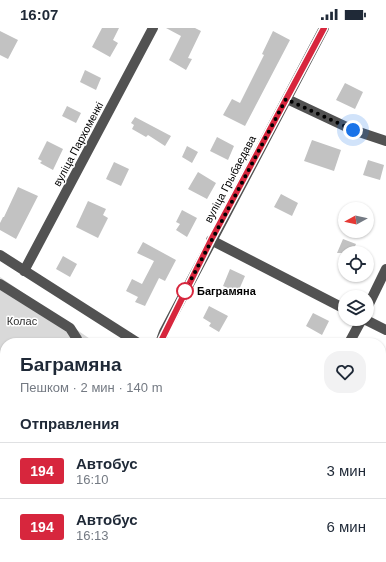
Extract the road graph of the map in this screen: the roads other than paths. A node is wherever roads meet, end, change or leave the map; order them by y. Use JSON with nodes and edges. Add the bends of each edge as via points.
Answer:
{"nodes":[{"id":1,"x":153,"y":28,"type":"edge"},
{"id":2,"x":324,"y":28,"type":"edge"},
{"id":3,"x":286,"y":99,"type":"junction"},
{"id":4,"x":386,"y":141,"type":"edge"},
{"id":5,"x":211,"y":240,"type":"junction"},
{"id":6,"x":0,"y":255,"type":"edge"},
{"id":7,"x":386,"y":269,"type":"edge"},
{"id":8,"x":24,"y":271,"type":"junction"},
{"id":9,"x":0,"y":284,"type":"edge"},
{"id":10,"x":374,"y":294,"type":"edge"},
{"id":11,"x":338,"y":305,"type":"edge"},
{"id":12,"x":374,"y":324,"type":"edge"},
{"id":13,"x":359,"y":326,"type":"edge"},
{"id":14,"x":386,"y":330,"type":"edge"},
{"id":15,"x":76,"y":338,"type":"edge"},
{"id":16,"x":130,"y":338,"type":"edge"},
{"id":17,"x":162,"y":338,"type":"edge"},
{"id":18,"x":352,"y":338,"type":"edge"}],
"edges":[{"from":1,"to":8,"type":"street","name":"вуліца Пархоменкі"},
{"from":2,"to":3,"type":"street","name":"вуліца Грыбаедава"},
{"from":3,"to":4,"type":"street","via":[[353,130]]},
{"from":3,"to":5,"type":"street","name":"вуліца Грыбаедава"},
{"from":5,"to":11,"type":"street"},
{"from":5,"to":17,"type":"street","name":"вуліца Грыбаедава"},
{"from":6,"to":8,"type":"street"},
{"from":7,"to":10,"type":"street"},
{"from":8,"to":16,"type":"street"},
{"from":9,"to":15,"type":"street","via":[[70,328]]},
{"from":12,"to":14,"type":"street"},
{"from":13,"to":18,"type":"street"}]}
